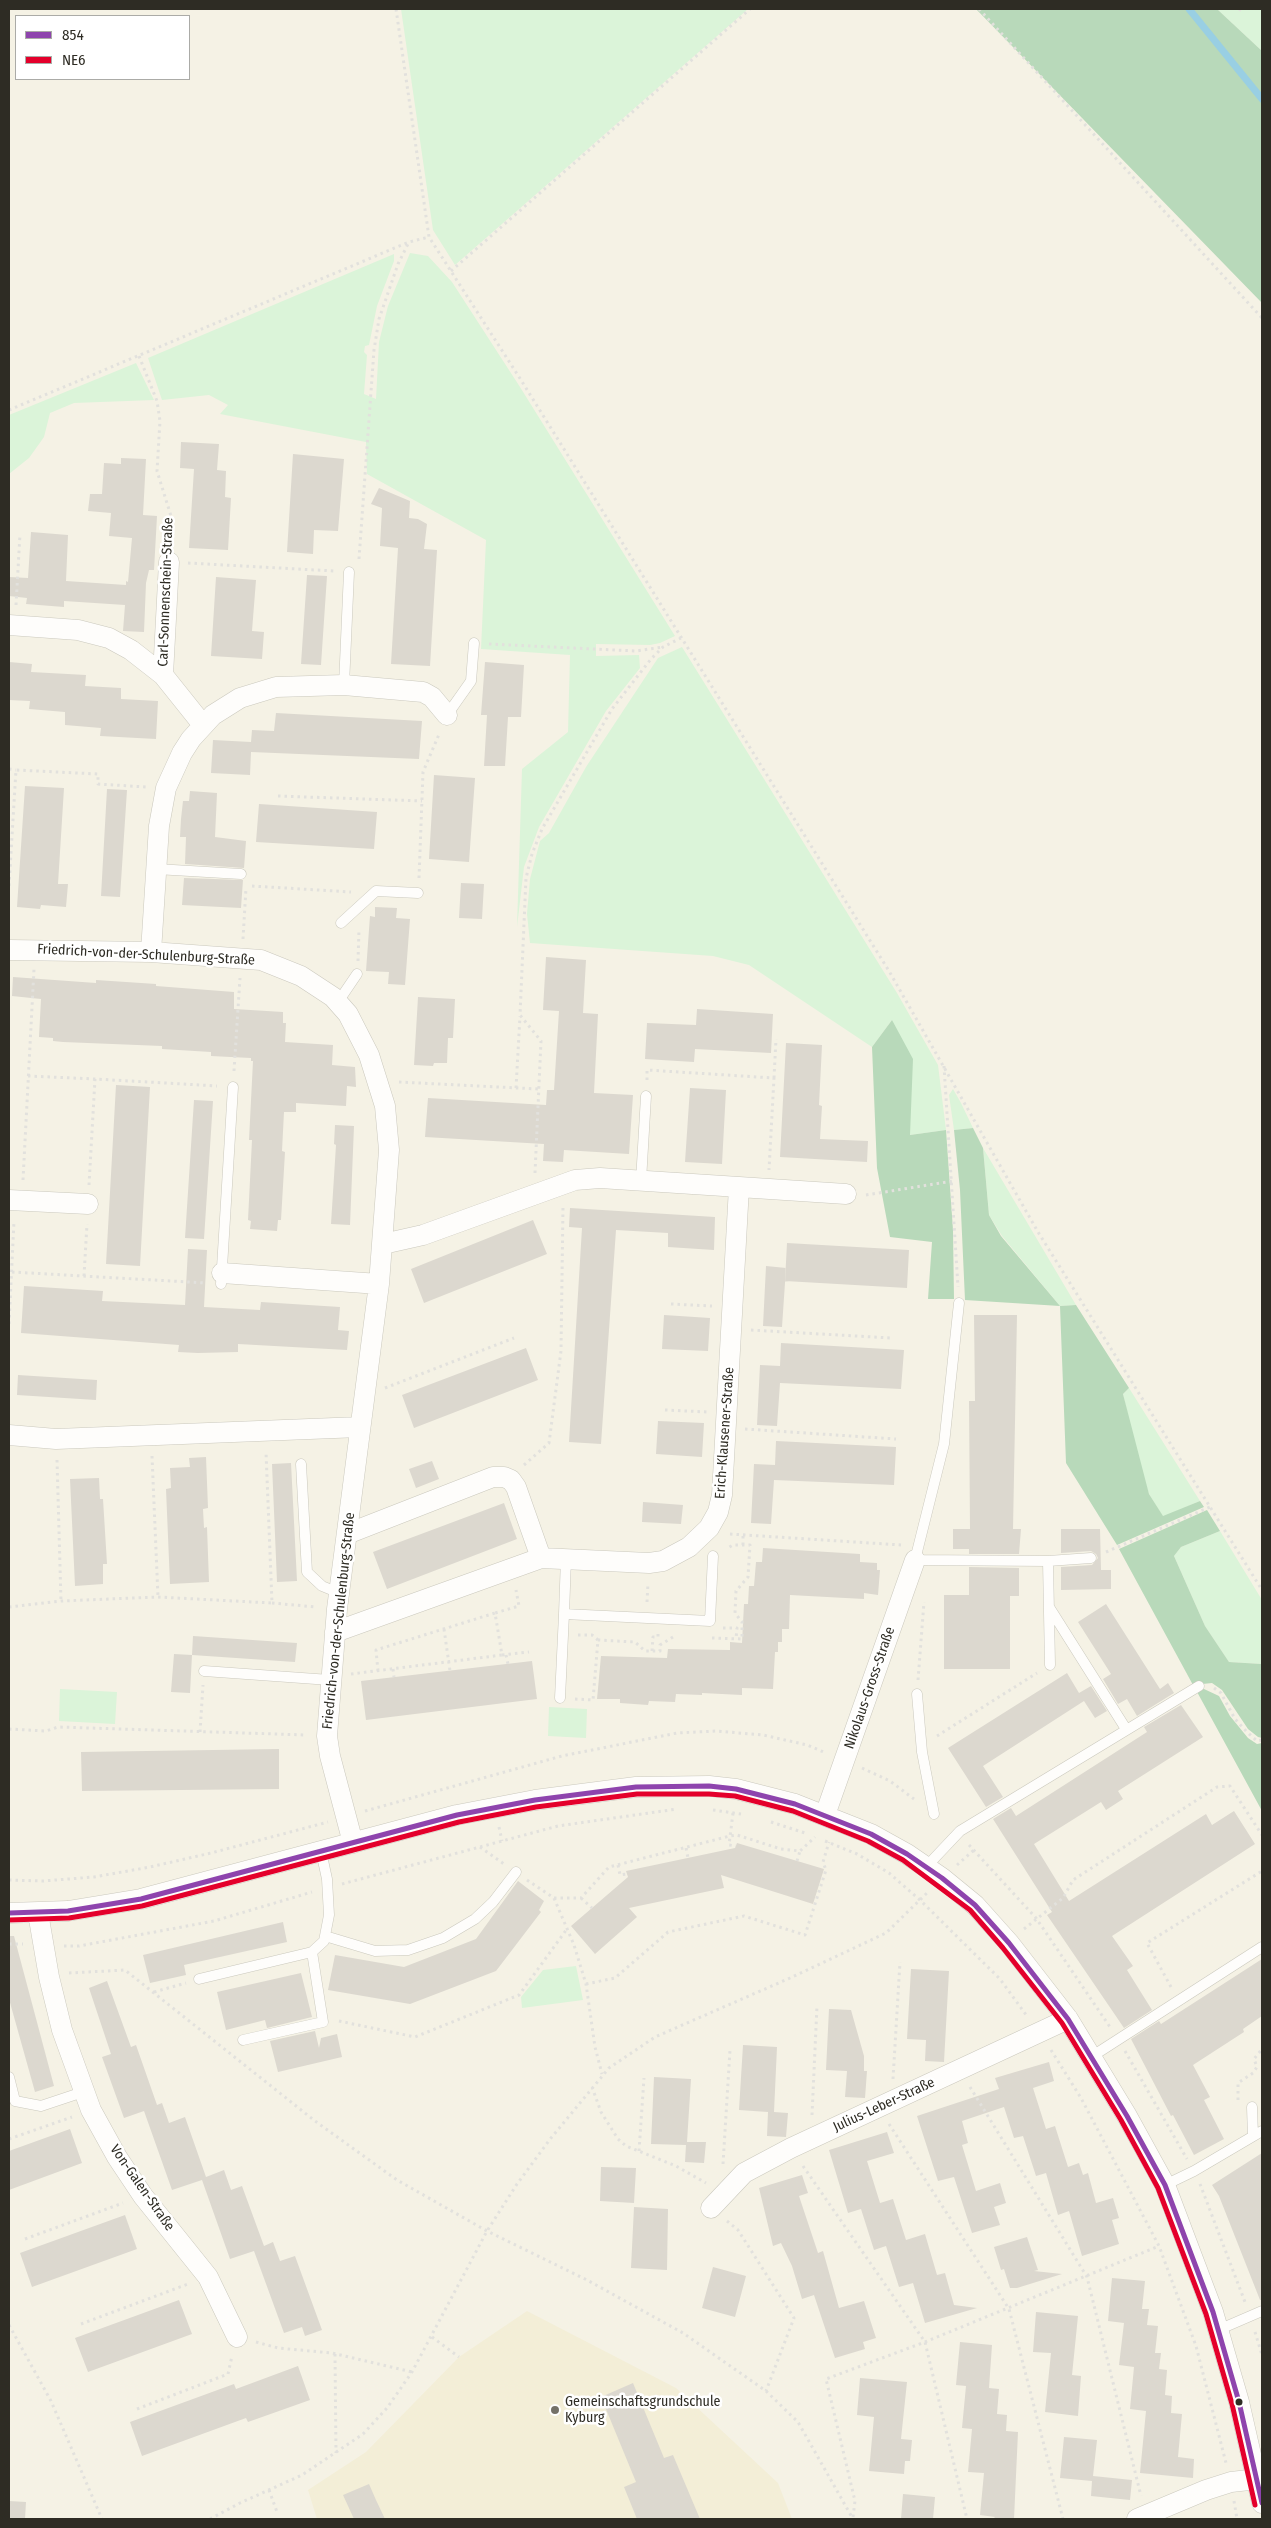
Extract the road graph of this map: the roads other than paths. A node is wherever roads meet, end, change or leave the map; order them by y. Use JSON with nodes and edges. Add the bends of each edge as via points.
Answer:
{"nodes":[{"id":1,"x":169,"y":562,"type":"road end"},
{"id":2,"x":349,"y":572,"type":"road end"},
{"id":3,"x":12,"y":625,"type":"edge"},
{"id":4,"x":474,"y":643,"type":"road end"},
{"id":5,"x":163,"y":675,"type":"junction"},
{"id":6,"x":344,"y":685,"type":"junction"},
{"id":7,"x":447,"y":715,"type":"joint"},
{"id":8,"x":203,"y":725,"type":"junction"},
{"id":9,"x":156,"y":869,"type":"junction"},
{"id":10,"x":241,"y":874,"type":"dead end"},
{"id":11,"x":418,"y":893,"type":"road end"},
{"id":12,"x":341,"y":923,"type":"dead end"},
{"id":13,"x":9,"y":950,"type":"edge"},
{"id":14,"x":151,"y":952,"type":"junction"},
{"id":15,"x":357,"y":974,"type":"road end"},
{"id":16,"x":338,"y":1002,"type":"junction"},
{"id":17,"x":233,"y":1087,"type":"road end"},
{"id":18,"x":646,"y":1096,"type":"road end"},
{"id":19,"x":641,"y":1181,"type":"junction"},
{"id":20,"x":739,"y":1187,"type":"junction"},
{"id":21,"x":846,"y":1194,"type":"road end"},
{"id":22,"x":15,"y":1201,"type":"edge"},
{"id":23,"x":88,"y":1204,"type":"road end"},
{"id":24,"x":383,"y":1244,"type":"junction"},
{"id":25,"x":221,"y":1279,"type":"joint"},
{"id":26,"x":379,"y":1284,"type":"junction"},
{"id":27,"x":959,"y":1303,"type":"road end"},
{"id":28,"x":360,"y":1427,"type":"junction"},
{"id":29,"x":9,"y":1435,"type":"edge"},
{"id":30,"x":301,"y":1464,"type":"dead end"},
{"id":31,"x":347,"y":1534,"type":"junction"},
{"id":32,"x":917,"y":1553,"type":"junction"},
{"id":33,"x":713,"y":1556,"type":"dead end"},
{"id":34,"x":541,"y":1558,"type":"junction"},
{"id":35,"x":566,"y":1558,"type":"junction"},
{"id":36,"x":1091,"y":1558,"type":"road end"},
{"id":37,"x":1048,"y":1561,"type":"junction"},
{"id":38,"x":338,"y":1601,"type":"junction"},
{"id":39,"x":1049,"y":1607,"type":"junction"},
{"id":40,"x":564,"y":1614,"type":"junction"},
{"id":41,"x":335,"y":1632,"type":"junction"},
{"id":42,"x":1050,"y":1665,"type":"road end"},
{"id":43,"x":204,"y":1671,"type":"road end"},
{"id":44,"x":330,"y":1676,"type":"junction"},
{"id":45,"x":1199,"y":1686,"type":"road end"},
{"id":46,"x":917,"y":1694,"type":"road end"},
{"id":47,"x":560,"y":1698,"type":"road end"},
{"id":48,"x":1126,"y":1729,"type":"junction"},
{"id":49,"x":934,"y":1814,"type":"road end"},
{"id":50,"x":825,"y":1815,"type":"junction"},
{"id":51,"x":353,"y":1843,"type":"junction"},
{"id":52,"x":321,"y":1851,"type":"junction"},
{"id":53,"x":926,"y":1866,"type":"junction"},
{"id":54,"x":516,"y":1872,"type":"dead end"},
{"id":55,"x":9,"y":1913,"type":"edge"},
{"id":56,"x":38,"y":1913,"type":"junction"},
{"id":57,"x":325,"y":1936,"type":"junction"},
{"id":58,"x":1262,"y":1948,"type":"edge"},
{"id":59,"x":312,"y":1952,"type":"junction"},
{"id":60,"x":198,"y":1979,"type":"road end"},
{"id":61,"x":1068,"y":2019,"type":"junction"},
{"id":62,"x":243,"y":2040,"type":"dead end"},
{"id":63,"x":1091,"y":2057,"type":"junction"},
{"id":64,"x":9,"y":2077,"type":"edge"},
{"id":65,"x":87,"y":2101,"type":"junction"},
{"id":66,"x":1252,"y":2107,"type":"dead end"},
{"id":67,"x":1262,"y":2131,"type":"edge"},
{"id":68,"x":1253,"y":2136,"type":"junction"},
{"id":69,"x":1165,"y":2185,"type":"junction"},
{"id":70,"x":711,"y":2208,"type":"road end"},
{"id":71,"x":1262,"y":2311,"type":"edge"},
{"id":72,"x":1218,"y":2330,"type":"junction"},
{"id":73,"x":238,"y":2337,"type":"road end"},
{"id":74,"x":1260,"y":2479,"type":"edge"},
{"id":75,"x":1262,"y":2503,"type":"edge"},
{"id":76,"x":1141,"y":2517,"type":"edge"}],
"edges":[{"from":1,"to":5,"type":"street","name":"Carl-Sonnenschein-Straße"},
{"from":2,"to":6,"type":"lane"},
{"from":3,"to":5,"type":"street","name":"Carl-Sonnenschein-Straße","via":[[78,630],[108,638],[132,650]]},
{"from":4,"to":7,"type":"lane","via":[[471,681]]},
{"from":5,"to":8,"type":"street","name":"Carl-Sonnenschein-Straße"},
{"from":6,"to":7,"type":"street","via":[[423,692]]},
{"from":6,"to":8,"type":"street","via":[[298,685],[254,693],[226,706]]},
{"from":8,"to":9,"type":"street","via":[[182,754],[166,788]]},
{"from":9,"to":10,"type":"lane"},
{"from":9,"to":14,"type":"street"},
{"from":11,"to":12,"type":"lane","via":[[376,891]]},
{"from":13,"to":14,"type":"street","name":"Friedrich-von-der-Schulenburg-Straße"},
{"from":14,"to":16,"type":"street","name":"Friedrich-von-der-Schulenburg-Straße","via":[[242,957],[281,966],[319,986]]},
{"from":15,"to":16,"type":"lane"},
{"from":16,"to":24,"type":"street","name":"Friedrich-von-der-Schulenburg-Straße","via":[[357,1030],[385,1106],[389,1131]]},
{"from":17,"to":25,"type":"lane"},
{"from":18,"to":19,"type":"lane"},
{"from":19,"to":20,"type":"street"},
{"from":19,"to":24,"type":"street","via":[[575,1180],[423,1235]]},
{"from":20,"to":21,"type":"street"},
{"from":20,"to":35,"type":"street","name":"Erich-Klausener-Straße","via":[[727,1420],[718,1512],[710,1528],[689,1547],[662,1561]]},
{"from":22,"to":23,"type":"street"},
{"from":24,"to":26,"type":"street","name":"Friedrich-von-der-Schulenburg-Straße"},
{"from":25,"to":26,"type":"street"},
{"from":26,"to":28,"type":"street","name":"Friedrich-von-der-Schulenburg-Straße"},
{"from":27,"to":32,"type":"lane","via":[[944,1444]]},
{"from":28,"to":29,"type":"street","via":[[56,1439]]},
{"from":28,"to":31,"type":"street","name":"Friedrich-von-der-Schulenburg-Straße"},
{"from":30,"to":38,"type":"lane","via":[[307,1572]]},
{"from":31,"to":34,"type":"street","via":[[493,1477],[508,1478],[516,1486]]},
{"from":31,"to":38,"type":"street","name":"Friedrich-von-der-Schulenburg-Straße"},
{"from":32,"to":37,"type":"lane"},
{"from":32,"to":50,"type":"street","name":"Nikolaus-Gross-Straße"},
{"from":33,"to":40,"type":"lane","via":[[710,1621]]},
{"from":34,"to":35,"type":"street","name":"Erich-Klausener-Straße"},
{"from":34,"to":41,"type":"street","name":"Erich-Klausener-Straße"},
{"from":35,"to":40,"type":"lane"},
{"from":36,"to":37,"type":"lane"},
{"from":37,"to":39,"type":"lane"},
{"from":38,"to":41,"type":"street","name":"Friedrich-von-der-Schulenburg-Straße"},
{"from":39,"to":42,"type":"lane"},
{"from":39,"to":48,"type":"lane"},
{"from":40,"to":47,"type":"lane"},
{"from":41,"to":44,"type":"street","name":"Friedrich-von-der-Schulenburg-Straße"},
{"from":43,"to":44,"type":"lane"},
{"from":44,"to":51,"type":"street","name":"Friedrich-von-der-Schulenburg-Straße","via":[[327,1736]]},
{"from":45,"to":48,"type":"lane"},
{"from":46,"to":49,"type":"lane"},
{"from":48,"to":53,"type":"lane","via":[[958,1834]]},
{"from":50,"to":51,"type":"street","via":[[736,1789],[636,1787],[466,1813]]},
{"from":50,"to":53,"type":"street","via":[[871,1834]]},
{"from":51,"to":52,"type":"street"},
{"from":52,"to":56,"type":"street","via":[[141,1899],[102,1907]]},
{"from":52,"to":57,"type":"lane","via":[[328,1888],[329,1916]]},
{"from":53,"to":61,"type":"street","via":[[975,1905],[1009,1942]]},
{"from":54,"to":57,"type":"lane","via":[[475,1919],[443,1938],[408,1950],[374,1951]]},
{"from":55,"to":56,"type":"street"},
{"from":56,"to":65,"type":"street","name":"Von-Galen-Straße","via":[[62,2030]]},
{"from":57,"to":59,"type":"lane"},
{"from":58,"to":63,"type":"lane"},
{"from":59,"to":60,"type":"lane"},
{"from":59,"to":62,"type":"lane","via":[[323,2022]]},
{"from":61,"to":63,"type":"street"},
{"from":61,"to":70,"type":"street","name":"Julius-Leber-Straße","via":[[790,2148],[744,2173]]},
{"from":63,"to":69,"type":"street"},
{"from":64,"to":65,"type":"lane","via":[[15,2101],[41,2106]]},
{"from":65,"to":73,"type":"street","name":"Von-Galen-Straße","via":[[117,2157],[143,2196],[208,2277]]},
{"from":66,"to":68,"type":"lane"},
{"from":67,"to":68,"type":"lane"},
{"from":68,"to":69,"type":"lane"},
{"from":69,"to":72,"type":"street"},
{"from":71,"to":72,"type":"lane"},
{"from":72,"to":74,"type":"street"},
{"from":74,"to":75,"type":"street"},
{"from":74,"to":76,"type":"street","via":[[1231,2482]]}]}
